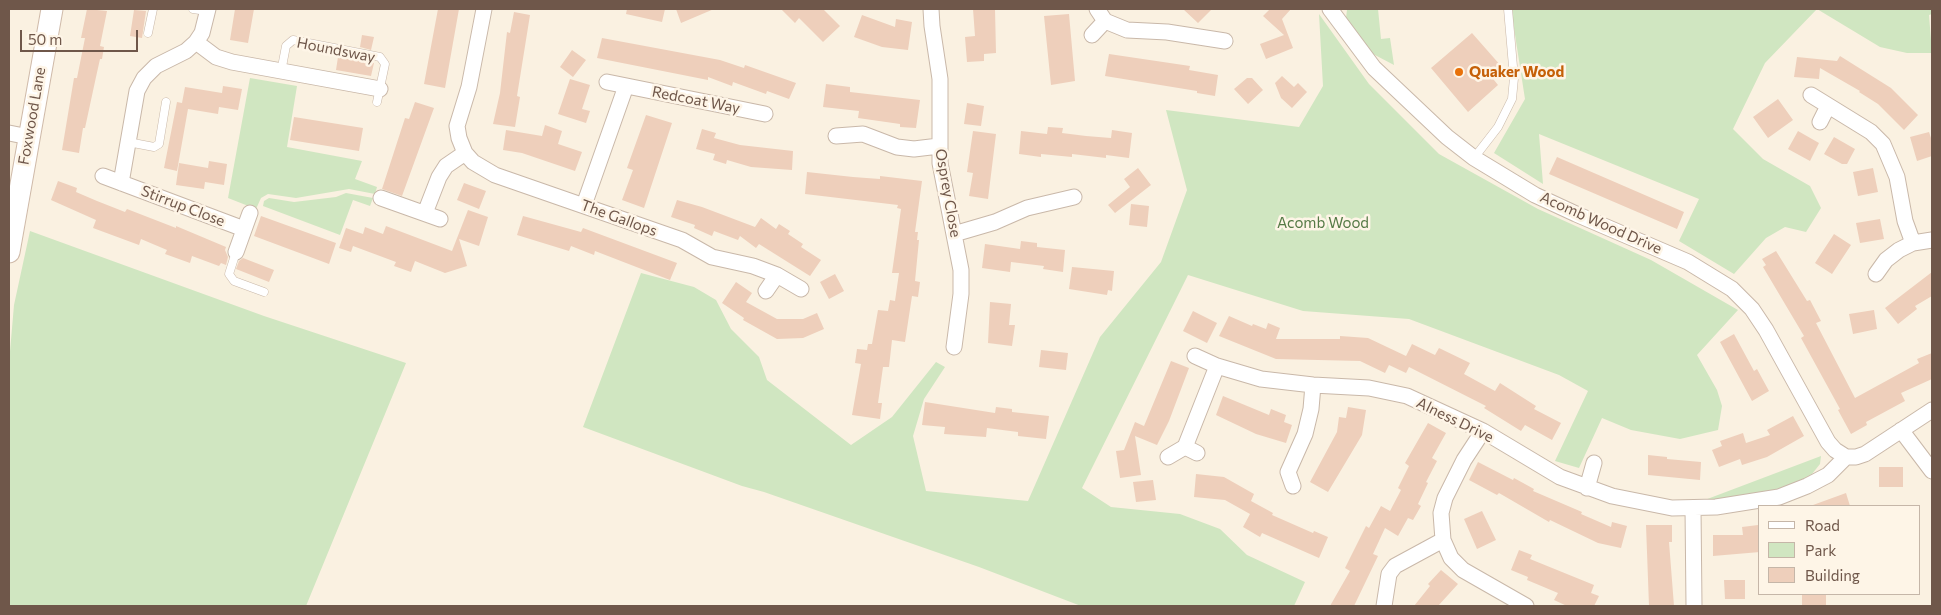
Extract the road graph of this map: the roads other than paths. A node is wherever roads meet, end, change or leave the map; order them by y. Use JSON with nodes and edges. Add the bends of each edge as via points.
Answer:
{"nodes":[{"id":1,"x":52,"y":9,"type":"edge"},
{"id":2,"x":153,"y":9,"type":"edge"},
{"id":3,"x":484,"y":9,"type":"edge"},
{"id":4,"x":932,"y":9,"type":"edge"},
{"id":5,"x":1330,"y":9,"type":"edge"},
{"id":6,"x":1508,"y":9,"type":"edge"},
{"id":7,"x":203,"y":10,"type":"edge"},
{"id":8,"x":1101,"y":15,"type":"edge"},
{"id":9,"x":148,"y":33,"type":"dead end"},
{"id":10,"x":1092,"y":35,"type":"dead end"},
{"id":11,"x":1225,"y":41,"type":"dead end"},
{"id":12,"x":196,"y":42,"type":"junction"},
{"id":13,"x":281,"y":72,"type":"junction"},
{"id":14,"x":607,"y":82,"type":"dead end"},
{"id":15,"x":626,"y":86,"type":"junction"},
{"id":16,"x":1811,"y":95,"type":"dead end"},
{"id":17,"x":378,"y":96,"type":"joint"},
{"id":18,"x":166,"y":102,"type":"dead end"},
{"id":19,"x":1828,"y":106,"type":"junction"},
{"id":20,"x":765,"y":114,"type":"dead end"},
{"id":21,"x":1820,"y":122,"type":"dead end"},
{"id":22,"x":19,"y":135,"type":"edge"},
{"id":23,"x":836,"y":136,"type":"dead end"},
{"id":24,"x":128,"y":142,"type":"junction"},
{"id":25,"x":939,"y":146,"type":"junction"},
{"id":26,"x":465,"y":153,"type":"junction"},
{"id":27,"x":1474,"y":158,"type":"junction"},
{"id":28,"x":104,"y":176,"type":"dead end"},
{"id":29,"x":121,"y":183,"type":"junction"},
{"id":30,"x":1074,"y":197,"type":"dead end"},
{"id":31,"x":381,"y":198,"type":"dead end"},
{"id":32,"x":584,"y":205,"type":"junction"},
{"id":33,"x":250,"y":213,"type":"dead end"},
{"id":34,"x":424,"y":213,"type":"junction"},
{"id":35,"x":440,"y":219,"type":"dead end"},
{"id":36,"x":244,"y":229,"type":"junction"},
{"id":37,"x":954,"y":234,"type":"junction"},
{"id":38,"x":1932,"y":240,"type":"edge"},
{"id":39,"x":1913,"y":243,"type":"junction"},
{"id":40,"x":9,"y":252,"type":"edge"},
{"id":41,"x":236,"y":252,"type":"joint"},
{"id":42,"x":1876,"y":274,"type":"dead end"},
{"id":43,"x":777,"y":275,"type":"junction"},
{"id":44,"x":801,"y":289,"type":"dead end"},
{"id":45,"x":766,"y":291,"type":"dead end"},
{"id":46,"x":264,"y":292,"type":"dead end"},
{"id":47,"x":954,"y":347,"type":"dead end"},
{"id":48,"x":1195,"y":356,"type":"dead end"},
{"id":49,"x":1217,"y":366,"type":"junction"},
{"id":50,"x":1312,"y":385,"type":"junction"},
{"id":51,"x":1932,"y":410,"type":"edge"},
{"id":52,"x":1901,"y":430,"type":"junction"},
{"id":53,"x":1483,"y":431,"type":"junction"},
{"id":54,"x":1168,"y":457,"type":"dead end"},
{"id":55,"x":1846,"y":457,"type":"junction"},
{"id":56,"x":1594,"y":463,"type":"dead end"},
{"id":57,"x":1932,"y":471,"type":"edge"},
{"id":58,"x":1285,"y":477,"type":"dead end"},
{"id":59,"x":1587,"y":488,"type":"junction"},
{"id":60,"x":1693,"y":508,"type":"junction"},
{"id":61,"x":1443,"y":540,"type":"junction"},
{"id":62,"x":1384,"y":606,"type":"edge"},
{"id":63,"x":1526,"y":606,"type":"edge"},
{"id":64,"x":1694,"y":606,"type":"edge"}],
"edges":[{"from":1,"to":22,"type":"street","name":"Foxwood Lane"},
{"from":2,"to":9,"type":"lane"},
{"from":3,"to":26,"type":"street","via":[[458,126]]},
{"from":4,"to":25,"type":"street","name":"Osprey Close","via":[[940,79]]},
{"from":5,"to":27,"type":"street","name":"Acomb Wood Drive","via":[[1374,68]]},
{"from":6,"to":27,"type":"lane","via":[[1514,78],[1512,99],[1498,127]]},
{"from":7,"to":12,"type":"street","via":[[202,33]]},
{"from":8,"to":10,"type":"street"},
{"from":8,"to":11,"type":"street","via":[[1127,30]]},
{"from":12,"to":13,"type":"street","name":"Houndsway","via":[[216,57]]},
{"from":12,"to":24,"type":"street","name":"Stirrup Close","via":[[186,51],[156,66],[144,78],[137,91]]},
{"from":13,"to":17,"type":"street","name":"Houndsway"},
{"from":13,"to":17,"type":"lane","name":"Houndsway","via":[[286,46],[292,40],[380,56],[385,64]]},
{"from":14,"to":15,"type":"street","name":"Redcoat Way"},
{"from":15,"to":20,"type":"street","name":"Redcoat Way"},
{"from":15,"to":32,"type":"street"},
{"from":16,"to":19,"type":"street"},
{"from":18,"to":24,"type":"lane","via":[[159,144],[154,147]]},
{"from":19,"to":21,"type":"street"},
{"from":19,"to":39,"type":"street","via":[[1871,132],[1883,144],[1897,177],[1905,221]]},
{"from":22,"to":40,"type":"street","name":"Foxwood Lane"},
{"from":23,"to":25,"type":"street","via":[[862,134],[897,147],[914,149]]},
{"from":24,"to":29,"type":"street","name":"Stirrup Close"},
{"from":25,"to":37,"type":"street","name":"Osprey Close"},
{"from":26,"to":32,"type":"street","name":"The Gallops","via":[[495,174]]},
{"from":26,"to":34,"type":"street","via":[[446,166],[438,177]]},
{"from":27,"to":55,"type":"street","name":"Acomb Wood Drive","via":[[1552,202],[1688,262],[1732,289],[1752,309],[1766,330],[1828,442]]},
{"from":28,"to":29,"type":"street","name":"Stirrup Close"},
{"from":29,"to":36,"type":"street","name":"Stirrup Close"},
{"from":30,"to":37,"type":"street","via":[[1027,208]]},
{"from":31,"to":34,"type":"street"},
{"from":32,"to":43,"type":"street","name":"The Gallops","via":[[682,240],[712,257]]},
{"from":33,"to":36,"type":"street","name":"Stirrup Close"},
{"from":34,"to":35,"type":"street"},
{"from":36,"to":41,"type":"street","name":"Stirrup Close"},
{"from":37,"to":47,"type":"street","name":"Osprey Close","via":[[962,270]]},
{"from":38,"to":39,"type":"street"},
{"from":39,"to":42,"type":"street","via":[[1886,260]]},
{"from":41,"to":46,"type":"lane","name":"Stirrup Close","via":[[229,274],[234,281]]},
{"from":43,"to":44,"type":"street","name":"The Gallops"},
{"from":43,"to":45,"type":"street"},
{"from":48,"to":49,"type":"street","name":"Alness Drive"},
{"from":49,"to":50,"type":"street","name":"Alness Drive","via":[[1261,379]]},
{"from":49,"to":54,"type":"street","via":[[1191,450]]},
{"from":50,"to":53,"type":"street","name":"Alness Drive","via":[[1369,388],[1407,396]]},
{"from":50,"to":58,"type":"street","via":[[1305,434]]},
{"from":51,"to":52,"type":"street"},
{"from":52,"to":55,"type":"street","via":[[1865,454]]},
{"from":52,"to":57,"type":"street"},
{"from":53,"to":59,"type":"street","name":"Alness Drive","via":[[1532,462]]},
{"from":53,"to":61,"type":"street","via":[[1444,498],[1441,512]]},
{"from":55,"to":60,"type":"street","name":"Alness Drive","via":[[1828,475],[1779,497]]},
{"from":56,"to":59,"type":"street"},
{"from":59,"to":60,"type":"street","name":"Alness Drive","via":[[1638,503]]},
{"from":60,"to":64,"type":"street"},
{"from":61,"to":62,"type":"street","via":[[1395,566],[1390,574]]},
{"from":61,"to":63,"type":"street","via":[[1451,558],[1463,570]]}]}
